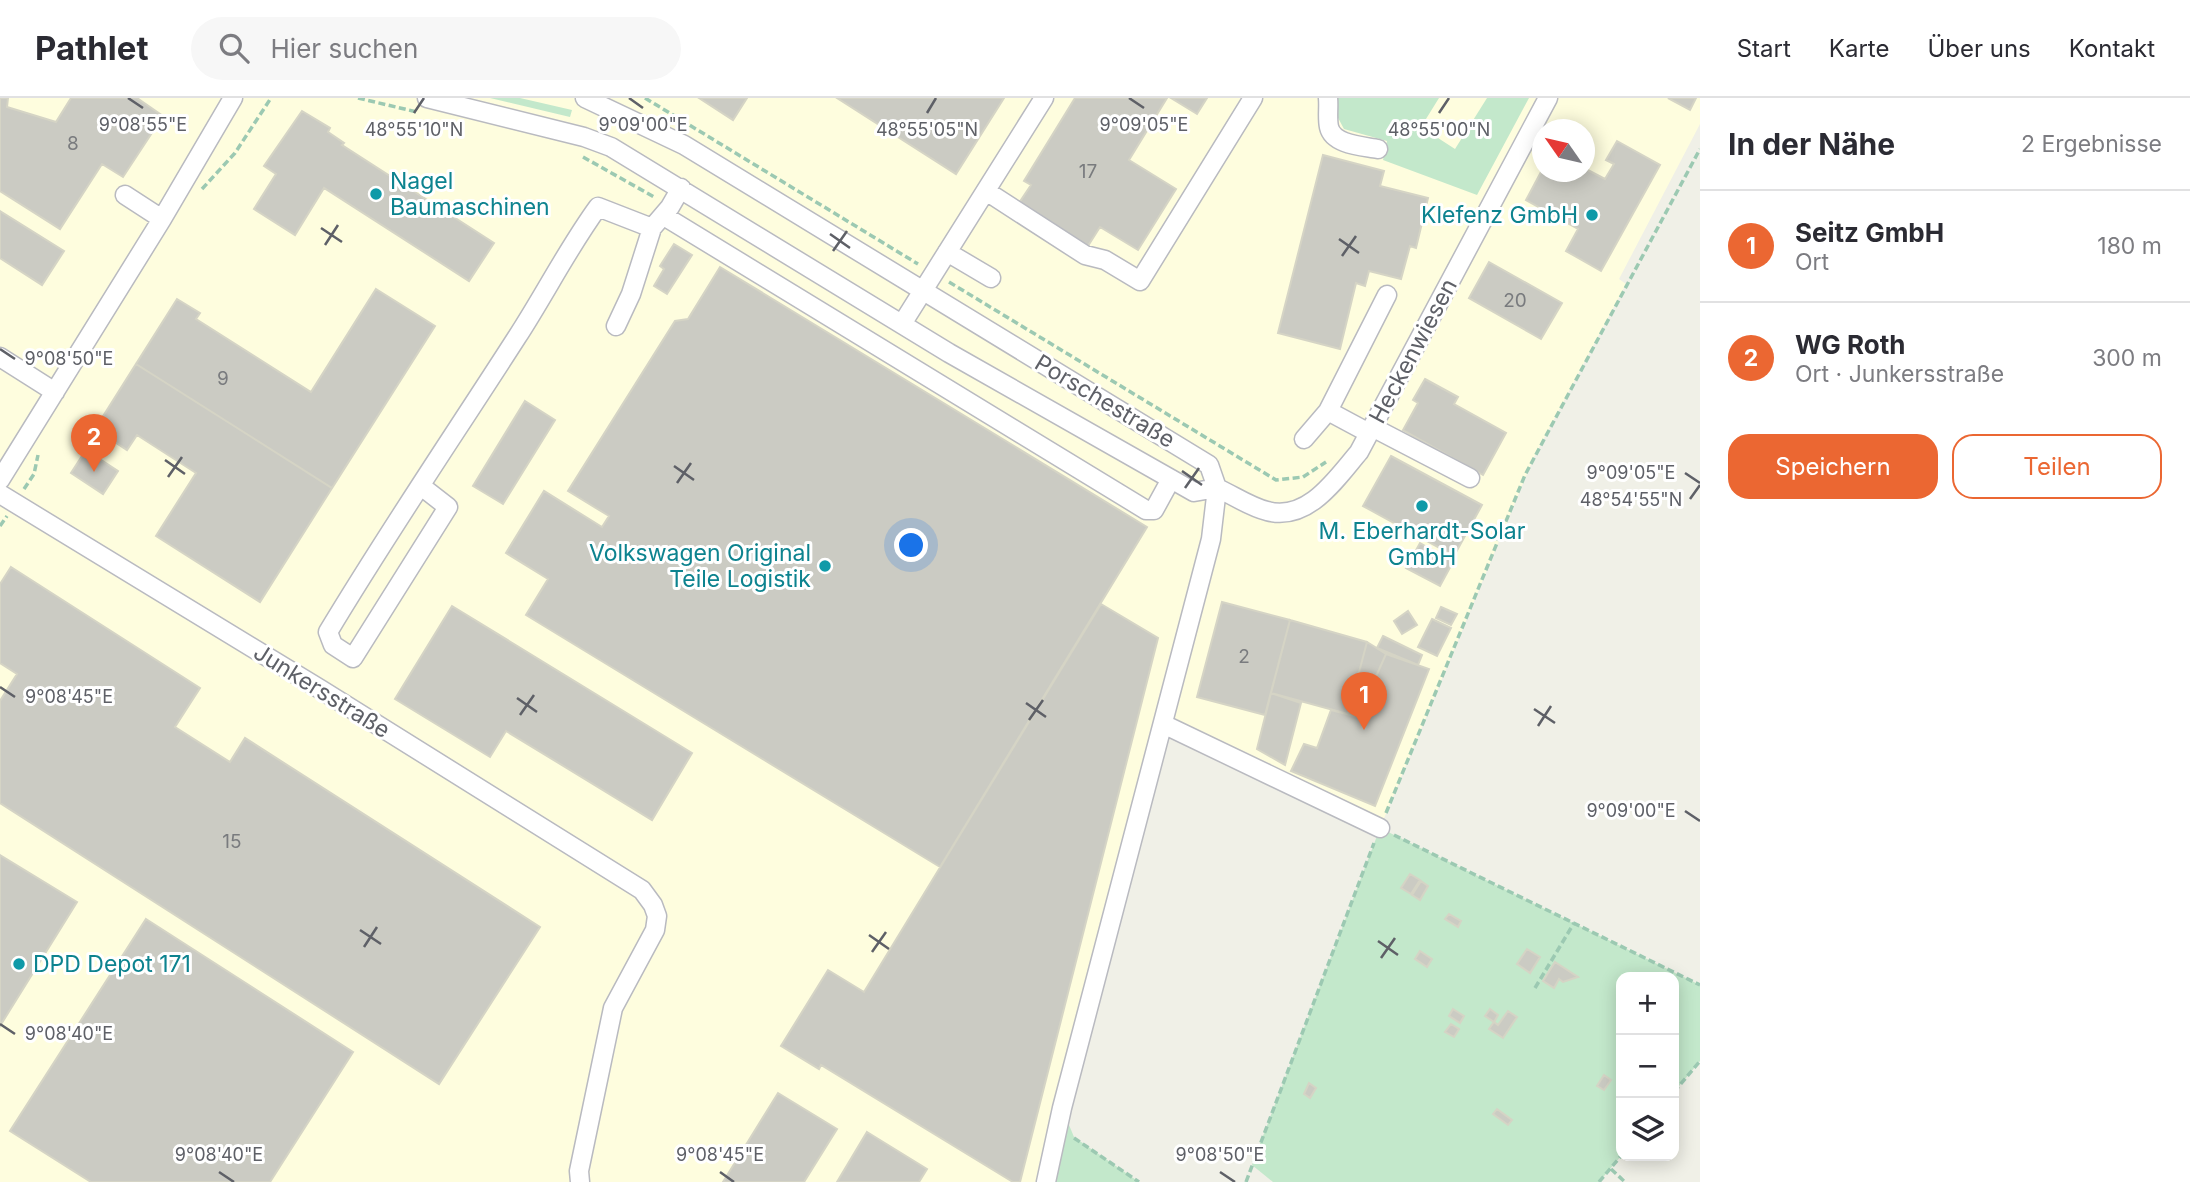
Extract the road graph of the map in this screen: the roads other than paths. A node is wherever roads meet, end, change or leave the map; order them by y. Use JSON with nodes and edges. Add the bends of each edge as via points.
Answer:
{"nodes":[{"id":1,"x":233,"y":98,"type":"edge"},
{"id":2,"x":427,"y":98,"type":"edge"},
{"id":3,"x":585,"y":98,"type":"edge"},
{"id":4,"x":1044,"y":98,"type":"edge"},
{"id":5,"x":1253,"y":98,"type":"edge"},
{"id":6,"x":1328,"y":98,"type":"edge"},
{"id":7,"x":1548,"y":98,"type":"edge"},
{"id":8,"x":1378,"y":149,"type":"dead end"},
{"id":9,"x":681,"y":188,"type":"junction"},
{"id":10,"x":986,"y":191,"type":"junction"},
{"id":11,"x":125,"y":195,"type":"dead end"},
{"id":12,"x":162,"y":219,"type":"junction"},
{"id":13,"x":658,"y":222,"type":"junction"},
{"id":14,"x":947,"y":252,"type":"junction"},
{"id":15,"x":991,"y":278,"type":"dead end"},
{"id":16,"x":923,"y":290,"type":"junction"},
{"id":17,"x":1387,"y":295,"type":"dead end"},
{"id":18,"x":902,"y":324,"type":"junction"},
{"id":19,"x":616,"y":326,"type":"dead end"},
{"id":20,"x":0,"y":357,"type":"edge"},
{"id":21,"x":55,"y":392,"type":"junction"},
{"id":22,"x":1328,"y":411,"type":"junction"},
{"id":23,"x":1370,"y":430,"type":"junction"},
{"id":24,"x":1304,"y":439,"type":"dead end"},
{"id":25,"x":1470,"y":478,"type":"dead end"},
{"id":26,"x":1171,"y":479,"type":"junction"},
{"id":27,"x":0,"y":480,"type":"edge"},
{"id":28,"x":421,"y":486,"type":"junction"},
{"id":29,"x":1217,"y":488,"type":"junction"},
{"id":30,"x":8,"y":499,"type":"edge"},
{"id":31,"x":1163,"y":724,"type":"junction"},
{"id":32,"x":1380,"y":828,"type":"road end"},
{"id":33,"x":580,"y":1182,"type":"edge"},
{"id":34,"x":1046,"y":1182,"type":"edge"}],
"edges":[{"from":1,"to":12,"type":"street"},
{"from":2,"to":9,"type":"street","name":"Porschestraße","via":[[593,140]]},
{"from":3,"to":16,"type":"street","name":"Porschestraße","via":[[684,145]]},
{"from":4,"to":10,"type":"street"},
{"from":5,"to":10,"type":"street","via":[[1140,281],[1085,254]]},
{"from":6,"to":8,"type":"street","via":[[1329,128],[1334,137]]},
{"from":7,"to":23,"type":"street","name":"Heckenwiesen"},
{"from":9,"to":13,"type":"street"},
{"from":9,"to":18,"type":"street","name":"Porschestraße"},
{"from":10,"to":14,"type":"street"},
{"from":11,"to":12,"type":"street"},
{"from":12,"to":21,"type":"street"},
{"from":13,"to":19,"type":"street"},
{"from":13,"to":26,"type":"street","via":[[1146,510],[1154,510]]},
{"from":13,"to":28,"type":"street","via":[[598,206]]},
{"from":14,"to":15,"type":"street"},
{"from":14,"to":16,"type":"street"},
{"from":16,"to":18,"type":"street"},
{"from":16,"to":29,"type":"street","name":"Porschestraße","via":[[1209,465]]},
{"from":17,"to":22,"type":"street"},
{"from":18,"to":26,"type":"street","name":"Porschestraße"},
{"from":20,"to":21,"type":"street"},
{"from":21,"to":27,"type":"street"},
{"from":22,"to":23,"type":"street"},
{"from":22,"to":24,"type":"street"},
{"from":23,"to":25,"type":"street"},
{"from":23,"to":29,"type":"street","name":"Heckenwiesen","via":[[1359,452],[1331,485],[1300,511],[1268,512]]},
{"from":26,"to":29,"type":"street","name":"Porschestraße","via":[[1194,492]]},
{"from":28,"to":28,"type":"street","via":[[328,632],[332,645],[353,659],[448,507]]},
{"from":29,"to":31,"type":"street","via":[[1212,539]]},
{"from":30,"to":33,"type":"street","name":"Junkersstraße","via":[[642,890],[657,916],[655,930],[613,1008]]},
{"from":31,"to":32,"type":"street"},
{"from":31,"to":34,"type":"street"}]}
